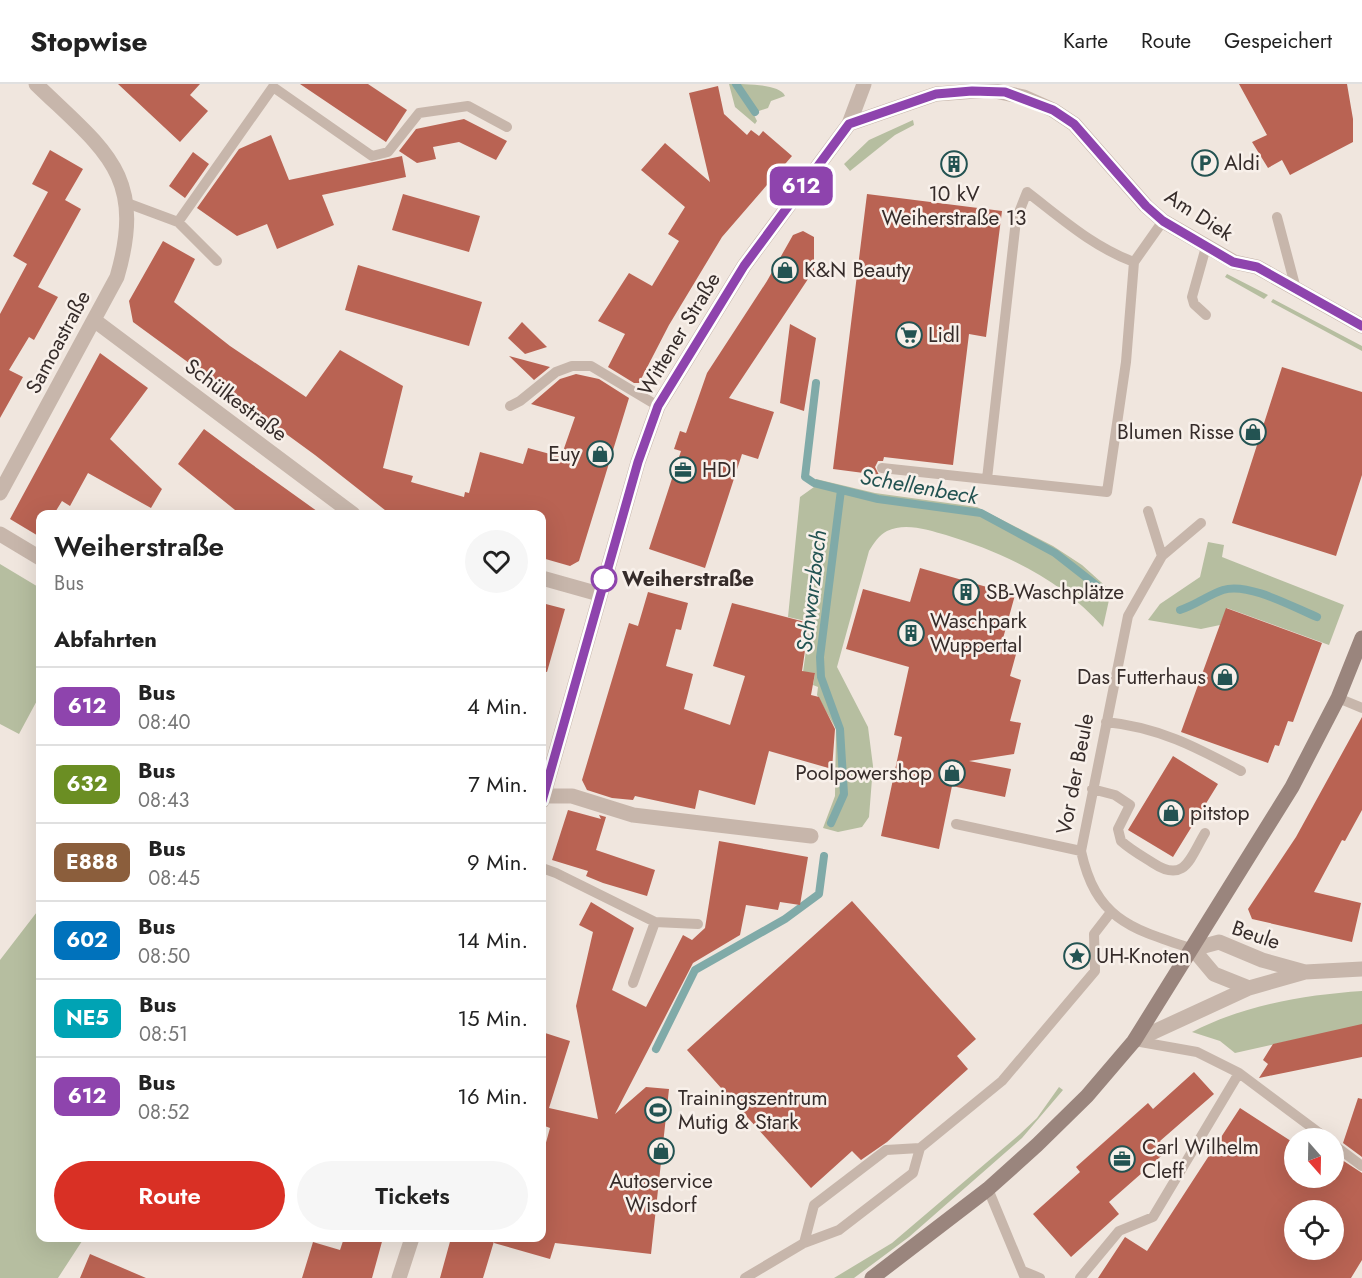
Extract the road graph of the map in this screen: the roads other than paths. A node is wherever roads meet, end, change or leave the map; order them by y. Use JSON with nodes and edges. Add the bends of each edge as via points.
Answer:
{"nodes":[{"id":1,"x":36,"y":84,"type":"edge"},
{"id":2,"x":864,"y":84,"type":"edge"},
{"id":3,"x":957,"y":84,"type":"edge"},
{"id":4,"x":1006,"y":88,"type":"edge"},
{"id":5,"x":972,"y":91,"type":"junction"},
{"id":6,"x":849,"y":124,"type":"junction"},
{"id":7,"x":507,"y":127,"type":"dead end"},
{"id":8,"x":127,"y":203,"type":"junction"},
{"id":9,"x":1277,"y":217,"type":"dead end"},
{"id":10,"x":1163,"y":221,"type":"junction"},
{"id":11,"x":178,"y":222,"type":"junction"},
{"id":12,"x":1206,"y":247,"type":"junction"},
{"id":13,"x":217,"y":261,"type":"dead end"},
{"id":14,"x":1134,"y":262,"type":"junction"},
{"id":15,"x":1296,"y":289,"type":"junction"},
{"id":16,"x":1206,"y":315,"type":"dead end"},
{"id":17,"x":94,"y":320,"type":"junction"},
{"id":18,"x":1362,"y":326,"type":"edge"},
{"id":19,"x":510,"y":406,"type":"dead end"},
{"id":20,"x":658,"y":406,"type":"junction"},
{"id":21,"x":882,"y":468,"type":"dead end"},
{"id":22,"x":987,"y":479,"type":"junction"},
{"id":23,"x":0,"y":493,"type":"edge"},
{"id":24,"x":348,"y":510,"type":"edge"},
{"id":25,"x":1148,"y":511,"type":"dead end"},
{"id":26,"x":1201,"y":523,"type":"dead end"},
{"id":27,"x":0,"y":534,"type":"edge"},
{"id":28,"x":36,"y":556,"type":"edge"},
{"id":29,"x":1162,"y":556,"type":"junction"},
{"id":30,"x":546,"y":579,"type":"edge"},
{"id":31,"x":599,"y":594,"type":"junction"},
{"id":32,"x":1362,"y":638,"type":"edge"},
{"id":33,"x":1338,"y":698,"type":"junction"},
{"id":34,"x":1362,"y":708,"type":"edge"},
{"id":35,"x":1106,"y":722,"type":"junction"},
{"id":36,"x":1241,"y":771,"type":"dead end"},
{"id":37,"x":546,"y":784,"type":"edge"},
{"id":38,"x":1092,"y":789,"type":"junction"},
{"id":39,"x":546,"y":798,"type":"edge"},
{"id":40,"x":956,"y":824,"type":"dead end"},
{"id":41,"x":1205,"y":833,"type":"dead end"},
{"id":42,"x":811,"y":836,"type":"dead end"},
{"id":43,"x":1081,"y":850,"type":"junction"},
{"id":44,"x":546,"y":869,"type":"edge"},
{"id":45,"x":1111,"y":912,"type":"junction"},
{"id":46,"x":655,"y":922,"type":"junction"},
{"id":47,"x":698,"y":924,"type":"dead end"},
{"id":48,"x":1193,"y":950,"type":"junction"},
{"id":49,"x":1362,"y":969,"type":"edge"},
{"id":50,"x":1305,"y":972,"type":"junction"},
{"id":51,"x":633,"y":983,"type":"dead end"},
{"id":52,"x":1249,"y":988,"type":"junction"},
{"id":53,"x":1134,"y":1041,"type":"junction"},
{"id":54,"x":1239,"y":1073,"type":"junction"},
{"id":55,"x":1313,"y":1128,"type":"edge"},
{"id":56,"x":920,"y":1148,"type":"junction"},
{"id":57,"x":1344,"y":1152,"type":"edge"},
{"id":58,"x":1362,"y":1166,"type":"edge"},
{"id":59,"x":988,"y":1189,"type":"junction"},
{"id":60,"x":411,"y":1242,"type":"edge"},
{"id":61,"x":804,"y":1243,"type":"junction"},
{"id":62,"x":1024,"y":1275,"type":"edge"},
{"id":63,"x":399,"y":1278,"type":"edge"},
{"id":64,"x":745,"y":1278,"type":"edge"},
{"id":65,"x":872,"y":1278,"type":"edge"},
{"id":66,"x":1040,"y":1278,"type":"edge"},
{"id":67,"x":1080,"y":1278,"type":"edge"}],
"edges":[{"from":1,"to":8,"type":"street","via":[[108,154]]},
{"from":2,"to":6,"type":"street"},
{"from":3,"to":5,"type":"street"},
{"from":4,"to":5,"type":"street"},
{"from":4,"to":10,"type":"street","name":"Am Diek","via":[[1074,124]]},
{"from":5,"to":6,"type":"street","via":[[936,94]]},
{"from":6,"to":20,"type":"street","name":"Wittener Straße","via":[[744,266]]},
{"from":7,"to":11,"type":"lane","via":[[468,106],[419,113],[388,152],[372,156],[273,87]]},
{"from":8,"to":11,"type":"lane"},
{"from":8,"to":17,"type":"street","name":"Samoastraße","via":[[126,244],[117,277]]},
{"from":9,"to":15,"type":"lane"},
{"from":10,"to":12,"type":"street","name":"Am Diek"},
{"from":10,"to":14,"type":"lane"},
{"from":11,"to":13,"type":"lane"},
{"from":12,"to":15,"type":"street","name":"Am Diek","via":[[1233,262],[1257,267]]},
{"from":12,"to":16,"type":"lane","via":[[1192,297]]},
{"from":14,"to":22,"type":"lane","via":[[1126,362],[1107,492]]},
{"from":14,"to":22,"type":"lane","via":[[1093,242],[1027,192],[1016,220]]},
{"from":15,"to":18,"type":"street","name":"Am Diek"},
{"from":17,"to":23,"type":"street","name":"Samoastraße"},
{"from":17,"to":24,"type":"street","name":"Schülkestraße"},
{"from":19,"to":20,"type":"lane","via":[[556,372],[572,366],[591,366]]},
{"from":20,"to":31,"type":"street","name":"Wittener Straße"},
{"from":21,"to":22,"type":"lane"},
{"from":25,"to":29,"type":"lane"},
{"from":26,"to":29,"type":"lane"},
{"from":27,"to":28,"type":"street"},
{"from":29,"to":35,"type":"lane","name":"Vor der Beule","via":[[1128,616]]},
{"from":30,"to":31,"type":"street"},
{"from":31,"to":37,"type":"street","name":"Wittener Straße"},
{"from":32,"to":33,"type":"main road"},
{"from":33,"to":34,"type":"lane"},
{"from":33,"to":48,"type":"main road","via":[[1292,787]]},
{"from":35,"to":36,"type":"lane","via":[[1184,741]]},
{"from":35,"to":38,"type":"lane","name":"Vor der Beule"},
{"from":38,"to":41,"type":"lane","via":[[1114,795],[1130,805],[1119,829],[1121,841],[1166,872],[1184,867]]},
{"from":38,"to":43,"type":"lane","name":"Vor der Beule"},
{"from":39,"to":42,"type":"street","via":[[572,796],[633,815]]},
{"from":40,"to":43,"type":"lane"},
{"from":43,"to":45,"type":"lane","name":"Vor der Beule","via":[[1091,886]]},
{"from":44,"to":46,"type":"lane"},
{"from":45,"to":48,"type":"lane","name":"Vor der Beule","via":[[1144,934]]},
{"from":45,"to":56,"type":"lane","via":[[1094,933],[1095,971],[1002,1081]]},
{"from":46,"to":47,"type":"lane"},
{"from":46,"to":51,"type":"lane"},
{"from":48,"to":50,"type":"street","name":"Beule","via":[[1219,942]]},
{"from":48,"to":52,"type":"street","via":[[1214,974]]},
{"from":48,"to":53,"type":"main road"},
{"from":49,"to":50,"type":"street","name":"Beule"},
{"from":50,"to":52,"type":"street","name":"Beule"},
{"from":52,"to":53,"type":"street","name":"Beule"},
{"from":53,"to":54,"type":"lane","via":[[1197,1052]]},
{"from":53,"to":59,"type":"main road","via":[[1087,1096]]},
{"from":54,"to":55,"type":"lane"},
{"from":54,"to":67,"type":"lane","via":[[1153,1217],[1119,1231]]},
{"from":56,"to":61,"type":"lane","via":[[913,1173],[838,1230]]},
{"from":56,"to":61,"type":"lane","via":[[886,1150],[814,1205]]},
{"from":57,"to":58,"type":"lane"},
{"from":59,"to":62,"type":"lane"},
{"from":59,"to":65,"type":"main road"},
{"from":60,"to":63,"type":"street"},
{"from":61,"to":64,"type":"lane"},
{"from":62,"to":66,"type":"lane"}]}
